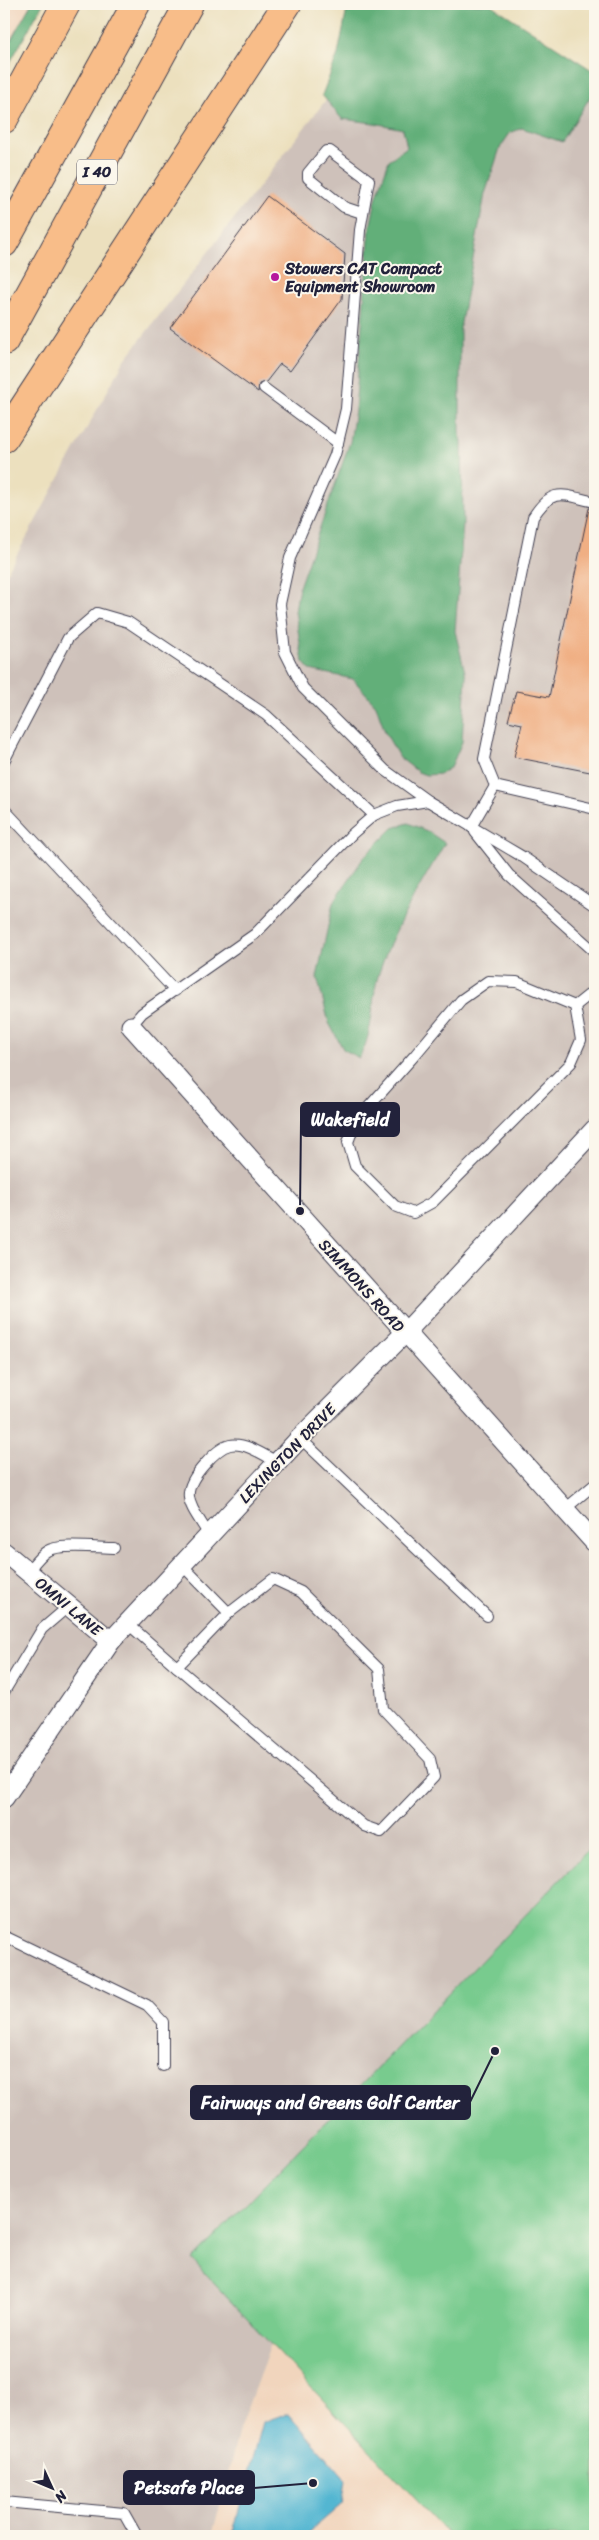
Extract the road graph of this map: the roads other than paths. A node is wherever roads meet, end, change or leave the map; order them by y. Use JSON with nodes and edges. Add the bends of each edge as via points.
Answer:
{"nodes":[{"id":1,"x":66,"y":4,"type":"edge"},
{"id":2,"x":136,"y":4,"type":"edge"},
{"id":3,"x":189,"y":4,"type":"edge"},
{"id":4,"x":288,"y":4,"type":"edge"},
{"id":5,"x":4,"y":119,"type":"edge"},
{"id":6,"x":362,"y":213,"type":"junction"},
{"id":7,"x":4,"y":243,"type":"edge"},
{"id":8,"x":4,"y":341,"type":"edge"},
{"id":9,"x":264,"y":388,"type":"dead end"},
{"id":10,"x":4,"y":438,"type":"edge"},
{"id":11,"x":338,"y":442,"type":"junction"},
{"id":12,"x":595,"y":502,"type":"edge"},
{"id":13,"x":4,"y":761,"type":"edge"},
{"id":14,"x":495,"y":786,"type":"junction"},
{"id":15,"x":428,"y":801,"type":"junction"},
{"id":16,"x":4,"y":809,"type":"edge"},
{"id":17,"x":595,"y":809,"type":"edge"},
{"id":18,"x":374,"y":815,"type":"junction"},
{"id":19,"x":471,"y":827,"type":"junction"},
{"id":20,"x":595,"y":906,"type":"edge"},
{"id":21,"x":595,"y":952,"type":"edge"},
{"id":22,"x":595,"y":990,"type":"edge"},
{"id":23,"x":174,"y":991,"type":"junction"},
{"id":24,"x":575,"y":1006,"type":"junction"},
{"id":25,"x":131,"y":1026,"type":"joint"},
{"id":26,"x":595,"y":1129,"type":"edge"},
{"id":27,"x":404,"y":1333,"type":"junction"},
{"id":28,"x":300,"y":1438,"type":"junction"},
{"id":29,"x":277,"y":1462,"type":"junction"},
{"id":30,"x":595,"y":1484,"type":"edge"},
{"id":31,"x":565,"y":1509,"type":"junction"},
{"id":32,"x":210,"y":1535,"type":"junction"},
{"id":33,"x":595,"y":1542,"type":"edge"},
{"id":34,"x":114,"y":1548,"type":"dead end"},
{"id":35,"x":4,"y":1552,"type":"edge"},
{"id":36,"x":182,"y":1565,"type":"junction"},
{"id":37,"x":28,"y":1572,"type":"junction"},
{"id":38,"x":69,"y":1606,"type":"junction"},
{"id":39,"x":229,"y":1613,"type":"junction"},
{"id":40,"x":487,"y":1616,"type":"dead end"},
{"id":41,"x":127,"y":1623,"type":"junction"},
{"id":42,"x":111,"y":1641,"type":"junction"},
{"id":43,"x":177,"y":1667,"type":"junction"},
{"id":44,"x":4,"y":1692,"type":"edge"},
{"id":45,"x":4,"y":1798,"type":"edge"},
{"id":46,"x":4,"y":1936,"type":"edge"},
{"id":47,"x":163,"y":2066,"type":"dead end"},
{"id":48,"x":4,"y":2502,"type":"edge"},
{"id":49,"x":137,"y":2536,"type":"edge"}],
"edges":[{"from":1,"to":5,"type":"highway"},
{"from":2,"to":7,"type":"highway","number":"I 40"},
{"from":3,"to":8,"type":"highway","number":"I 40"},
{"from":4,"to":10,"type":"highway"},
{"from":6,"to":6,"type":"lane","via":[[368,180],[326,150],[308,173],[308,178],[344,208]]},
{"from":6,"to":11,"type":"lane","via":[[346,409]]},
{"from":9,"to":11,"type":"lane"},
{"from":11,"to":15,"type":"lane","via":[[290,558],[280,604],[285,652],[303,688],[384,770]]},
{"from":12,"to":14,"type":"lane","via":[[558,494],[543,501],[532,517],[484,759]]},
{"from":13,"to":18,"type":"lane","via":[[68,638],[97,613],[128,622],[266,715]]},
{"from":14,"to":17,"type":"lane"},
{"from":14,"to":19,"type":"lane"},
{"from":15,"to":18,"type":"lane","via":[[397,806]]},
{"from":15,"to":19,"type":"lane"},
{"from":16,"to":23,"type":"lane"},
{"from":18,"to":23,"type":"lane","via":[[255,934]]},
{"from":19,"to":20,"type":"lane","via":[[523,856]]},
{"from":19,"to":21,"type":"lane","via":[[509,875]]},
{"from":22,"to":24,"type":"lane"},
{"from":23,"to":25,"type":"lane","via":[[142,1013]]},
{"from":24,"to":24,"type":"lane","via":[[517,982],[488,981],[461,1000],[356,1121],[348,1142],[355,1166],[395,1206],[413,1213],[433,1202],[571,1063],[581,1040]]},
{"from":25,"to":27,"type":"street","name":"SIMMONS ROAD"},
{"from":26,"to":27,"type":"street","name":"LEXINGTON DRIVE"},
{"from":27,"to":28,"type":"street","name":"LEXINGTON DRIVE"},
{"from":27,"to":31,"type":"street","name":"SIMMONS ROAD"},
{"from":28,"to":29,"type":"street","name":"LEXINGTON DRIVE"},
{"from":28,"to":40,"type":"lane"},
{"from":29,"to":32,"type":"street","name":"LEXINGTON DRIVE"},
{"from":29,"to":32,"type":"lane","via":[[246,1447],[230,1445],[214,1454],[191,1479],[188,1494],[193,1509]]},
{"from":30,"to":31,"type":"lane"},
{"from":31,"to":33,"type":"street","name":"SIMMONS ROAD"},
{"from":32,"to":36,"type":"street","name":"LEXINGTON DRIVE"},
{"from":34,"to":37,"type":"lane","via":[[60,1545],[46,1551]]},
{"from":35,"to":37,"type":"street","name":"OMNI LANE"},
{"from":36,"to":39,"type":"lane"},
{"from":36,"to":41,"type":"street","name":"LEXINGTON DRIVE"},
{"from":37,"to":38,"type":"street","name":"OMNI LANE"},
{"from":38,"to":42,"type":"street","name":"OMNI LANE"},
{"from":38,"to":44,"type":"lane","via":[[42,1629]]},
{"from":39,"to":43,"type":"lane"},
{"from":39,"to":43,"type":"lane","via":[[273,1580],[300,1592],[380,1669],[383,1709],[430,1759],[434,1777],[381,1832],[364,1826]]},
{"from":41,"to":42,"type":"street","name":"LEXINGTON DRIVE"},
{"from":41,"to":43,"type":"lane"},
{"from":42,"to":45,"type":"street","name":"LEXINGTON DRIVE"},
{"from":46,"to":47,"type":"lane","via":[[148,2005],[163,2022]]},
{"from":48,"to":49,"type":"lane","via":[[124,2513]]}]}
